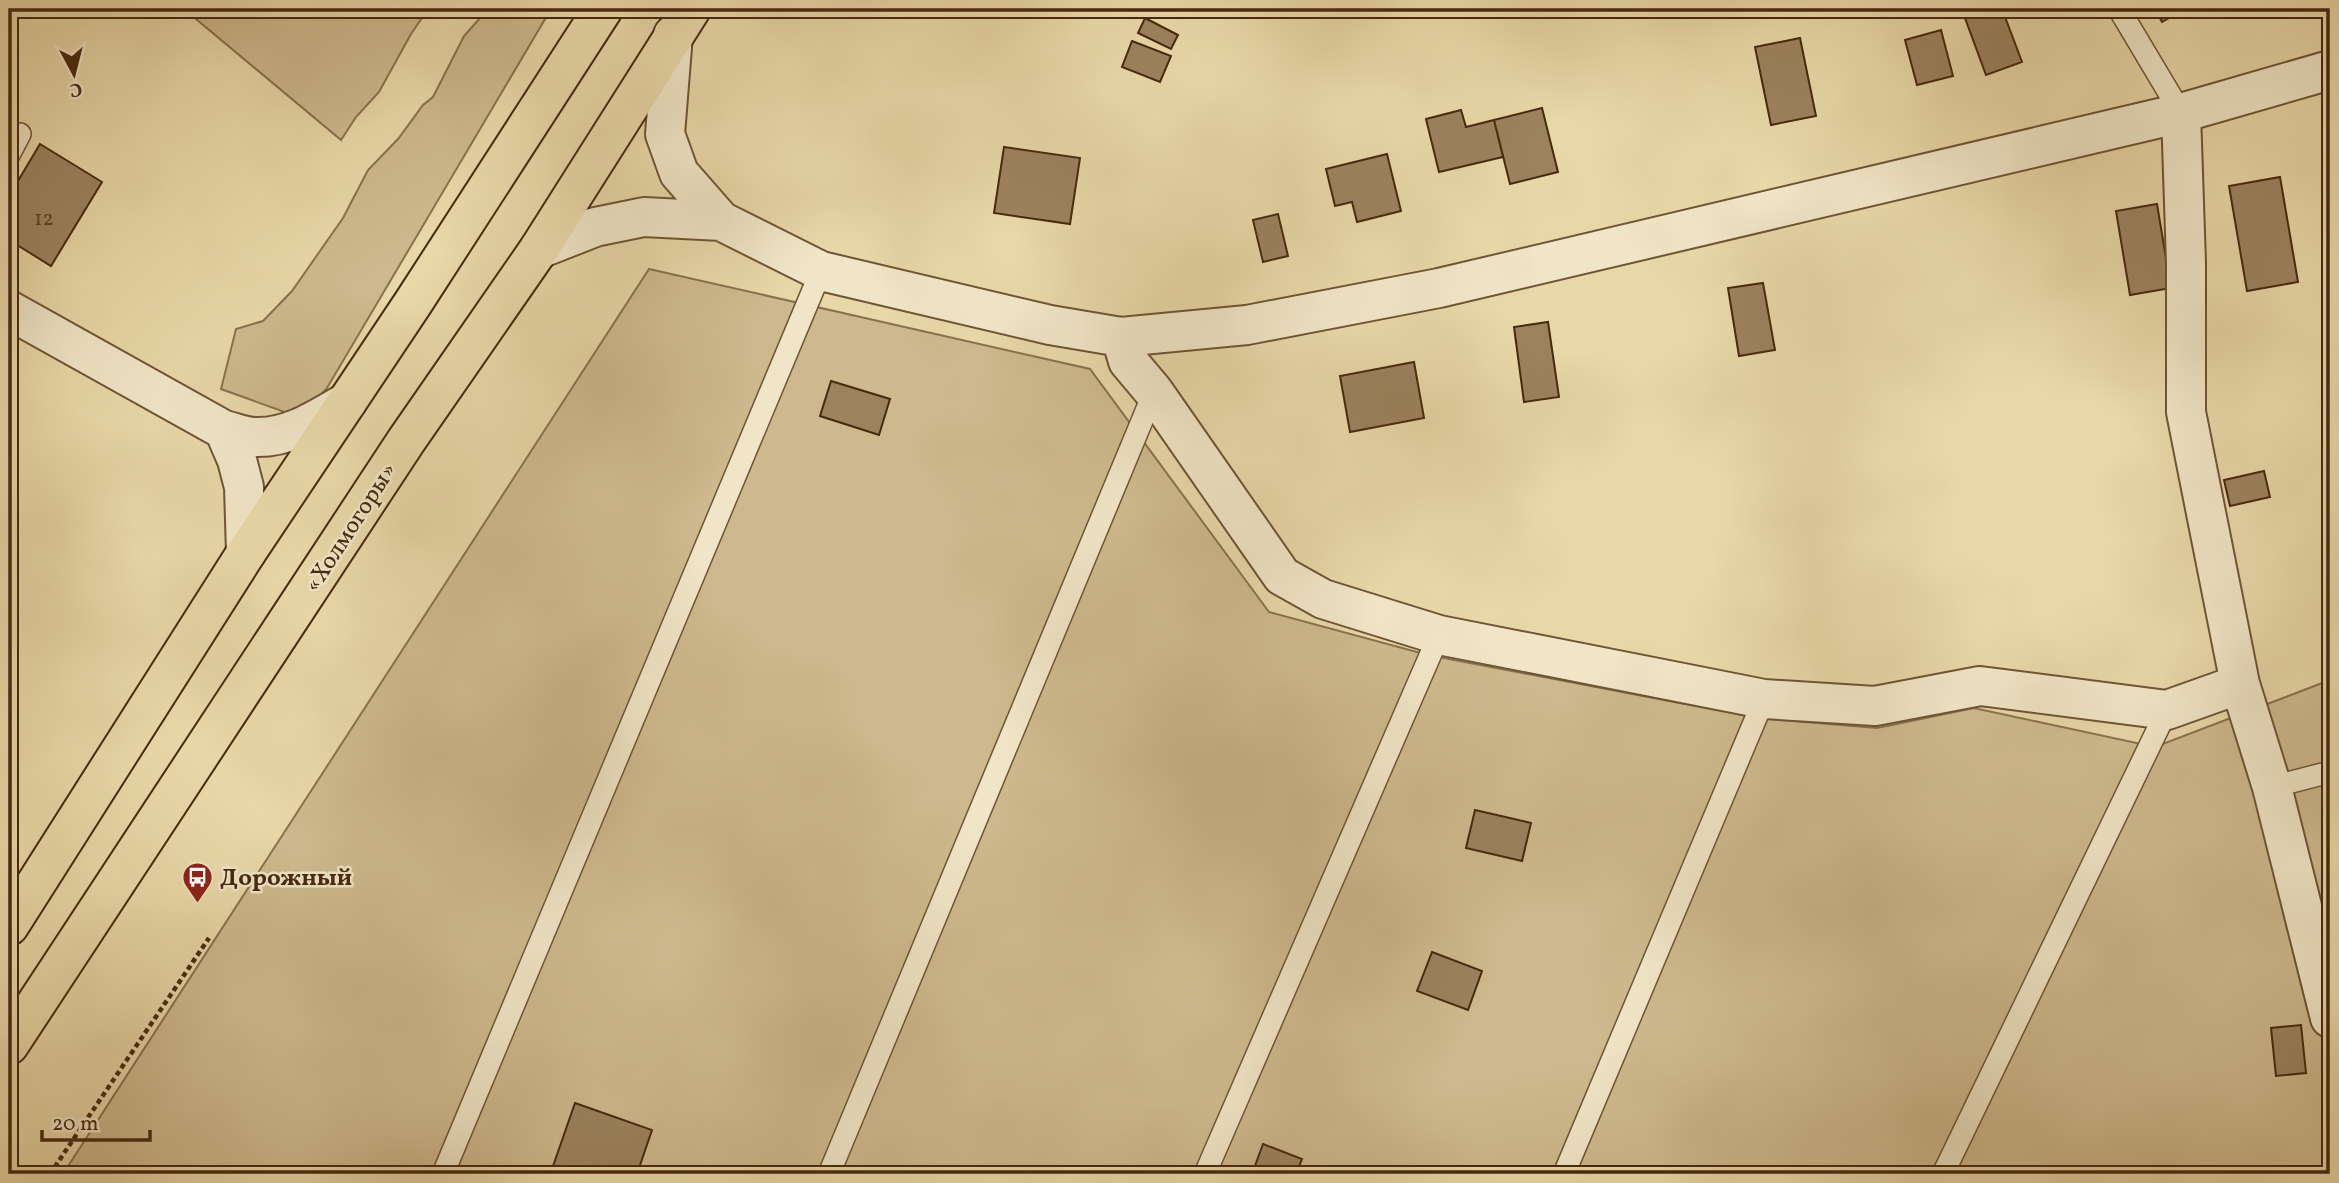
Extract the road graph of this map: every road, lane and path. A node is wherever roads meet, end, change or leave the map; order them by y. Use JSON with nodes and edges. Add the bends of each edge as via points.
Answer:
{"nodes":[{"id":1,"x":603,"y":9,"type":"edge"},
{"id":2,"x":2119,"y":9,"type":"edge"},
{"id":3,"x":682,"y":22,"type":"edge"},
{"id":4,"x":2330,"y":70,"type":"edge"},
{"id":5,"x":2181,"y":113,"type":"junction"},
{"id":6,"x":20,"y":134,"type":"dead end"},
{"id":7,"x":9,"y":155,"type":"edge"},
{"id":8,"x":720,"y":222,"type":"junction"},
{"id":9,"x":539,"y":249,"type":"junction"},
{"id":10,"x":821,"y":271,"type":"junction"},
{"id":11,"x":9,"y":310,"type":"edge"},
{"id":12,"x":1121,"y":337,"type":"junction"},
{"id":13,"x":1154,"y":392,"type":"junction"},
{"id":14,"x":347,"y":402,"type":"junction"},
{"id":15,"x":224,"y":430,"type":"junction"},
{"id":16,"x":246,"y":553,"type":"junction"},
{"id":17,"x":1439,"y":635,"type":"junction"},
{"id":18,"x":2240,"y":684,"type":"junction"},
{"id":19,"x":1764,"y":699,"type":"junction"},
{"id":20,"x":2167,"y":710,"type":"junction"},
{"id":21,"x":2330,"y":772,"type":"edge"},
{"id":22,"x":2272,"y":787,"type":"junction"},
{"id":23,"x":9,"y":926,"type":"edge"},
{"id":24,"x":209,"y":938,"type":"dead end"},
{"id":25,"x":2330,"y":1018,"type":"edge"},
{"id":26,"x":9,"y":1045,"type":"edge"},
{"id":27,"x":50,"y":1174,"type":"edge"},
{"id":28,"x":443,"y":1174,"type":"edge"},
{"id":29,"x":829,"y":1174,"type":"edge"},
{"id":30,"x":1205,"y":1174,"type":"edge"},
{"id":31,"x":1564,"y":1174,"type":"edge"},
{"id":32,"x":1943,"y":1174,"type":"edge"}],
"edges":[{"from":1,"to":14,"type":"highway"},
{"from":2,"to":5,"type":"lane"},
{"from":3,"to":8,"type":"street","via":[[665,134],[679,173]]},
{"from":3,"to":9,"type":"highway","name":"«Холмогоры»"},
{"from":4,"to":5,"type":"street"},
{"from":5,"to":12,"type":"street","via":[[1439,288],[1247,326]]},
{"from":5,"to":18,"type":"street","via":[[2186,412]]},
{"from":6,"to":7,"type":"lane"},
{"from":8,"to":9,"type":"street","via":[[644,218],[595,227]]},
{"from":8,"to":10,"type":"street"},
{"from":9,"to":26,"type":"highway","name":"«Холмогоры»","via":[[406,442]]},
{"from":10,"to":12,"type":"street","via":[[1049,325]]},
{"from":10,"to":28,"type":"lane"},
{"from":11,"to":15,"type":"street"},
{"from":12,"to":13,"type":"street","via":[[1128,361]]},
{"from":13,"to":17,"type":"street","via":[[1282,576],[1323,600]]},
{"from":13,"to":29,"type":"lane"},
{"from":14,"to":15,"type":"street","via":[[303,427],[274,436]]},
{"from":14,"to":16,"type":"highway"},
{"from":15,"to":16,"type":"street","via":[[244,487]]},
{"from":16,"to":23,"type":"highway"},
{"from":17,"to":19,"type":"street"},
{"from":17,"to":30,"type":"lane"},
{"from":18,"to":20,"type":"street"},
{"from":18,"to":22,"type":"street"},
{"from":19,"to":20,"type":"street","via":[[1875,706],[1980,686]]},
{"from":19,"to":31,"type":"lane"},
{"from":20,"to":32,"type":"lane"},
{"from":21,"to":22,"type":"lane"},
{"from":22,"to":25,"type":"street"},
{"from":24,"to":27,"type":"path"}]}
